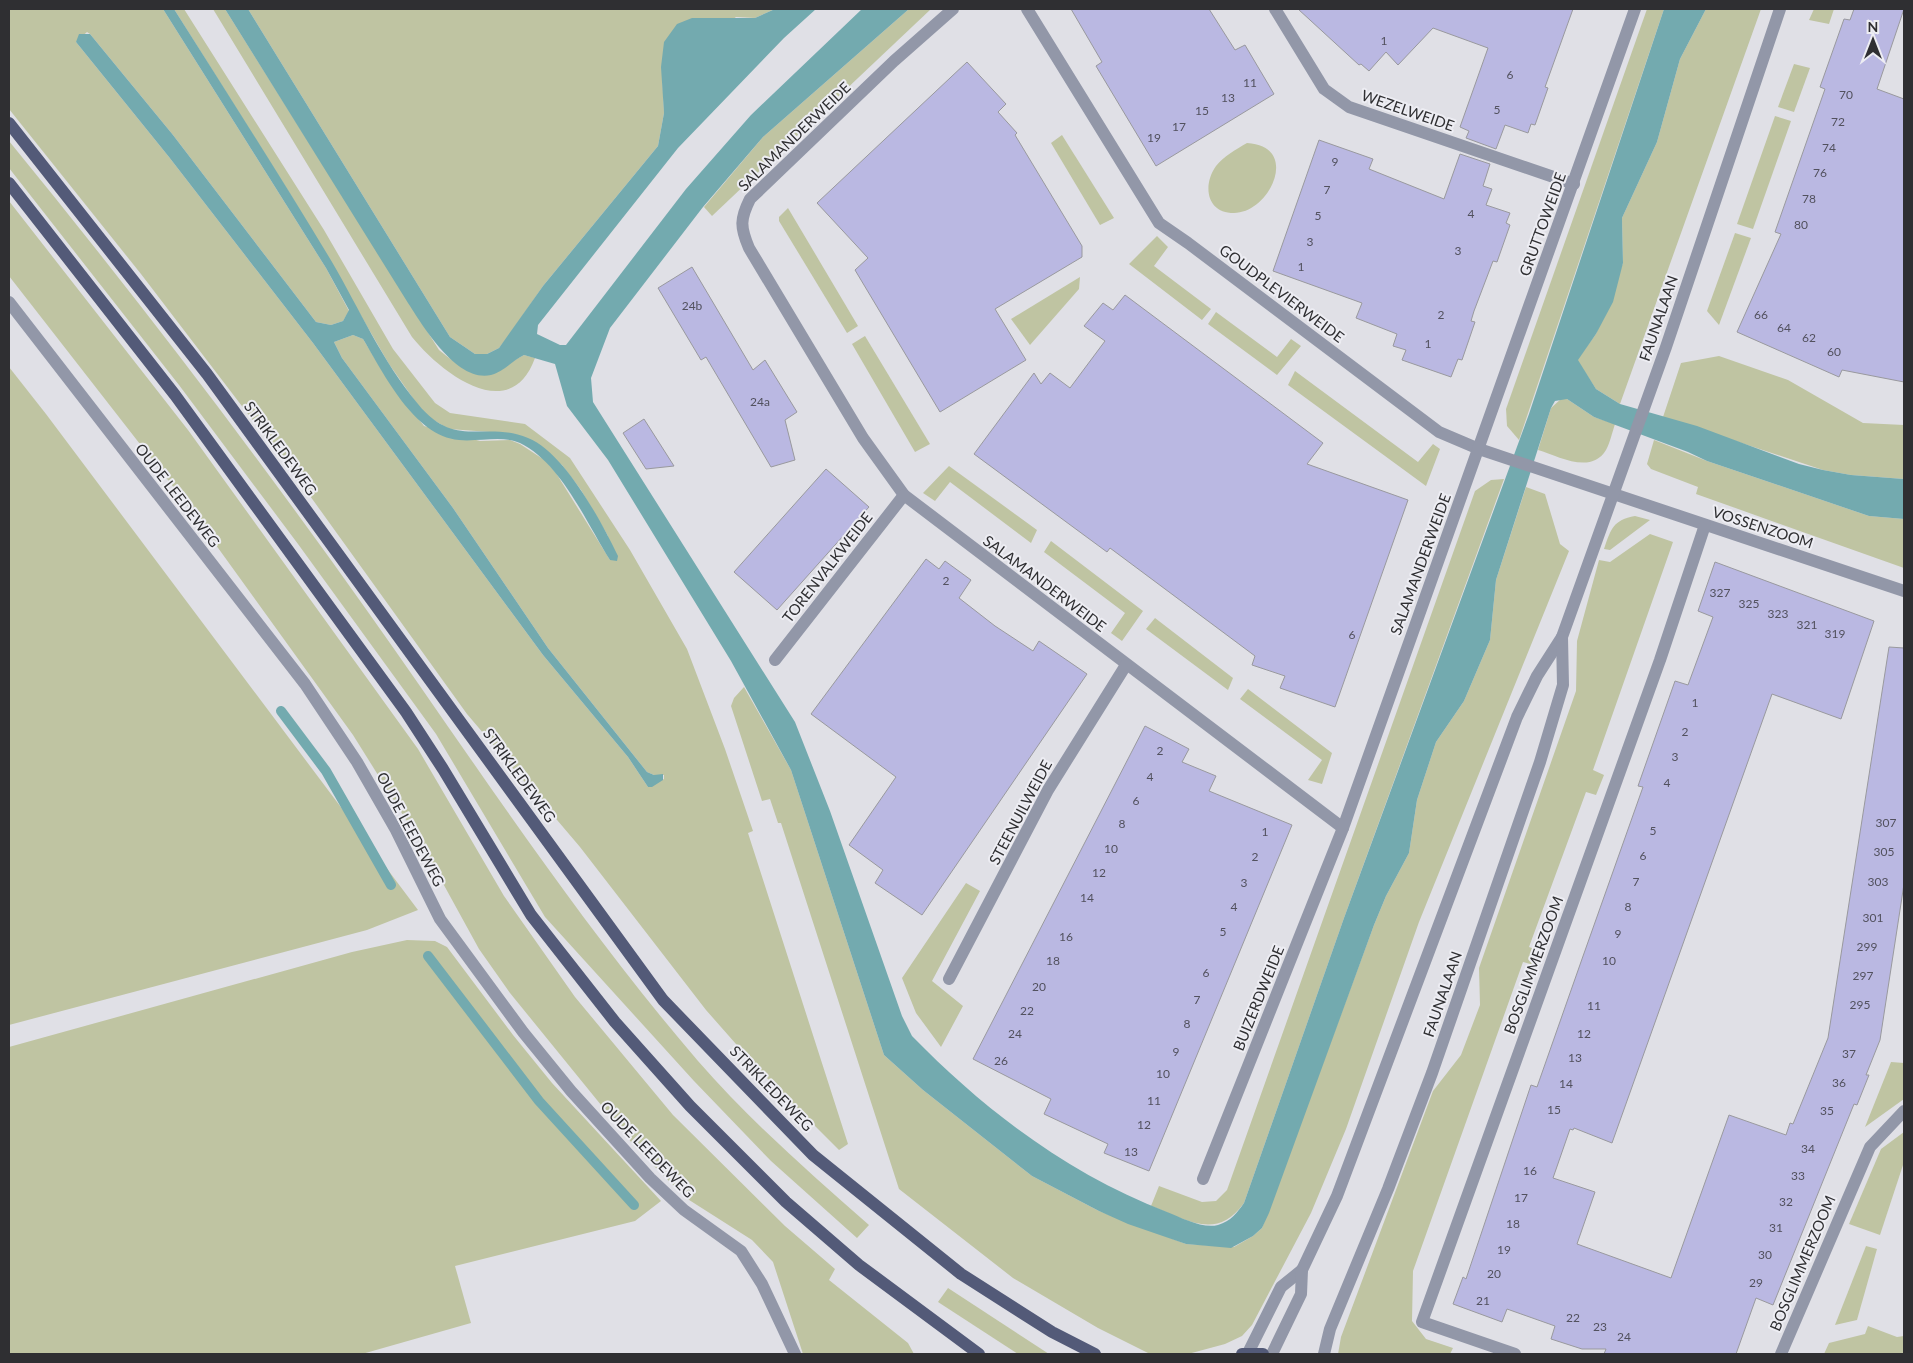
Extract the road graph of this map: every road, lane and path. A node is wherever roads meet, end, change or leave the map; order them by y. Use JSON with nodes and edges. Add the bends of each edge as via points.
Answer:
{"nodes":[{"id":1,"x":953,"y":9,"type":"edge"},
{"id":2,"x":1027,"y":9,"type":"edge"},
{"id":3,"x":1275,"y":9,"type":"edge"},
{"id":4,"x":1635,"y":9,"type":"edge"},
{"id":5,"x":1780,"y":9,"type":"edge"},
{"id":6,"x":9,"y":123,"type":"edge"},
{"id":7,"x":9,"y":183,"type":"edge"},
{"id":8,"x":1574,"y":184,"type":"junction"},
{"id":9,"x":9,"y":302,"type":"edge"},
{"id":10,"x":1479,"y":448,"type":"junction"},
{"id":11,"x":1612,"y":494,"type":"junction"},
{"id":12,"x":904,"y":495,"type":"junction"},
{"id":13,"x":1705,"y":525,"type":"junction"},
{"id":14,"x":1904,"y":592,"type":"edge"},
{"id":15,"x":1562,"y":637,"type":"junction"},
{"id":16,"x":774,"y":660,"type":"dead end"},
{"id":17,"x":1126,"y":665,"type":"junction"},
{"id":18,"x":1343,"y":828,"type":"junction"},
{"id":19,"x":949,"y":979,"type":"dead end"},
{"id":20,"x":1904,"y":1111,"type":"edge"},
{"id":21,"x":1203,"y":1179,"type":"dead end"},
{"id":22,"x":1302,"y":1270,"type":"junction"},
{"id":23,"x":795,"y":1354,"type":"edge"},
{"id":24,"x":979,"y":1354,"type":"edge"},
{"id":25,"x":1095,"y":1354,"type":"edge"},
{"id":26,"x":1245,"y":1354,"type":"edge"},
{"id":27,"x":1263,"y":1354,"type":"edge"},
{"id":28,"x":1272,"y":1354,"type":"edge"},
{"id":29,"x":1324,"y":1354,"type":"edge"},
{"id":30,"x":1515,"y":1354,"type":"edge"},
{"id":31,"x":1781,"y":1354,"type":"edge"}],
"edges":[{"from":1,"to":12,"type":"street","name":"SALAMANDERWEIDE","via":[[750,199],[743,213],[742,231],[749,248],[863,438]]},
{"from":2,"to":10,"type":"street","name":"GOUDPLEVIERWEIDE","via":[[1159,223],[1439,432]]},
{"from":3,"to":8,"type":"street","name":"WEZELWEIDE","via":[[1324,89],[1349,107]]},
{"from":4,"to":8,"type":"street","name":"GRUTTOWEIDE"},
{"from":5,"to":11,"type":"street","name":"FAUNALAAN"},
{"from":6,"to":25,"type":"main road","name":"STRIKLEDEWEG","via":[[207,374],[663,1000],[813,1154],[961,1274],[1052,1332]]},
{"from":7,"to":24,"type":"main road","via":[[175,395],[400,704],[531,915],[615,1022],[690,1106],[786,1202],[859,1265]]},
{"from":8,"to":10,"type":"street","name":"GRUTTOWEIDE"},
{"from":9,"to":23,"type":"street","name":"OUDE LEEDEWEG","via":[[305,684],[357,762],[440,919],[518,1024],[571,1090],[650,1178],[684,1210],[741,1251],[762,1284]]},
{"from":10,"to":11,"type":"street","name":"GOUDPLEVIERWEIDE"},
{"from":10,"to":18,"type":"street","name":"SALAMANDERWEIDE"},
{"from":11,"to":13,"type":"street","name":"VOSSENZOOM"},
{"from":11,"to":15,"type":"street","name":"FAUNALAAN"},
{"from":12,"to":16,"type":"street","name":"TORENVALKWEIDE"},
{"from":12,"to":17,"type":"street","name":"SALAMANDERWEIDE"},
{"from":13,"to":14,"type":"street","name":"VOSSENZOOM"},
{"from":13,"to":30,"type":"street","name":"BOSGLIMMERZOOM","via":[[1660,660],[1422,1322]]},
{"from":15,"to":22,"type":"street","name":"FAUNALAAN","via":[[1537,676],[1517,717],[1337,1196]]},
{"from":15,"to":29,"type":"street","name":"FAUNALAAN","via":[[1563,685],[1540,762],[1432,1073],[1330,1329]]},
{"from":17,"to":18,"type":"street","name":"SALAMANDERWEIDE"},
{"from":17,"to":19,"type":"street","name":"STEENUILWEIDE","via":[[1048,790]]},
{"from":18,"to":21,"type":"street","name":"BUIZERDWEIDE"},
{"from":20,"to":31,"type":"street","name":"BOSGLIMMERZOOM","via":[[1870,1147]]},
{"from":22,"to":26,"type":"street","name":"FAUNALAAN","via":[[1281,1287]]},
{"from":22,"to":28,"type":"street","name":"FAUNALAAN","via":[[1301,1294]]},
{"from":26,"to":27,"type":"main road"}]}
